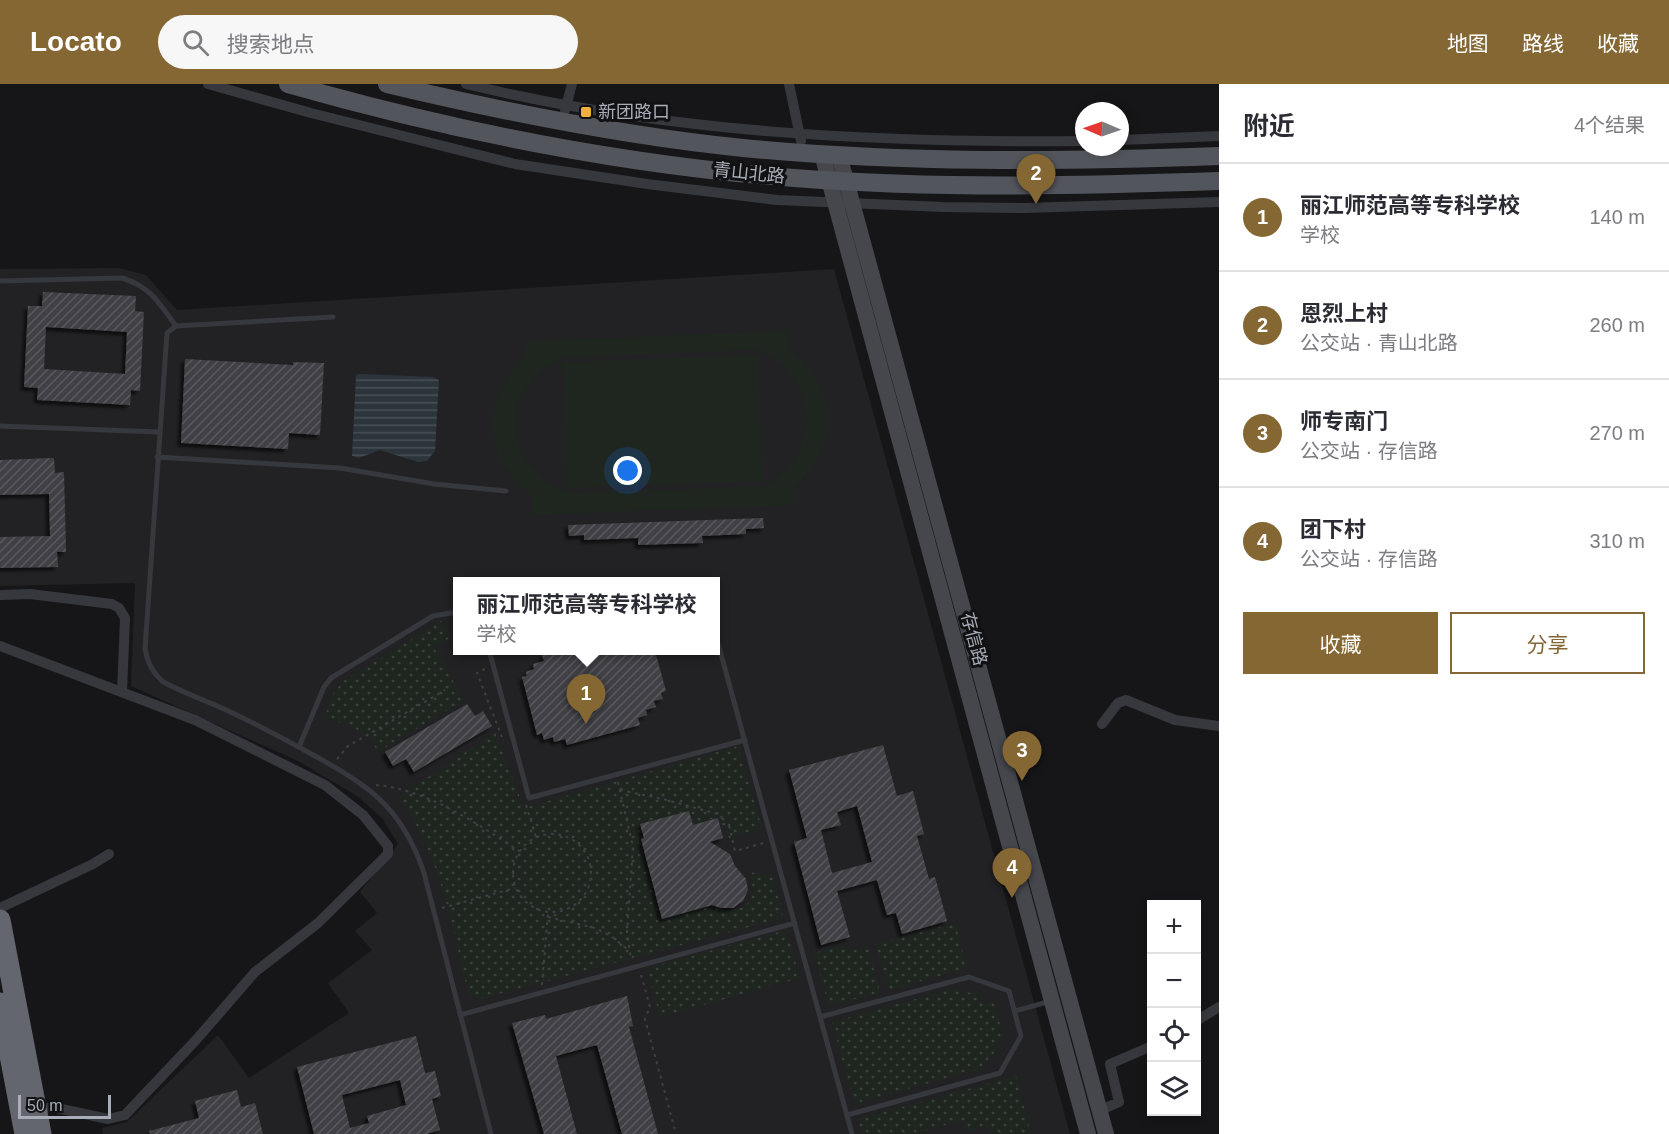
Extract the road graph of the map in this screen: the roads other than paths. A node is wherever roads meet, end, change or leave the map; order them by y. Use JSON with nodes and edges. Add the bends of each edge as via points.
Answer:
{"nodes":[{"id":1,"x":208,"y":84,"type":"edge"},
{"id":2,"x":288,"y":84,"type":"edge"},
{"id":3,"x":387,"y":84,"type":"edge"},
{"id":4,"x":466,"y":84,"type":"edge"},
{"id":5,"x":572,"y":84,"type":"edge"},
{"id":6,"x":789,"y":84,"type":"edge"},
{"id":7,"x":564,"y":113,"type":"junction"},
{"id":8,"x":799,"y":134,"type":"junction"},
{"id":9,"x":1219,"y":136,"type":"edge"},
{"id":10,"x":1129,"y":140,"type":"edge"},
{"id":11,"x":1075,"y":141,"type":"edge"},
{"id":12,"x":803,"y":153,"type":"junction"},
{"id":13,"x":830,"y":155,"type":"junction"},
{"id":14,"x":1219,"y":156,"type":"edge"},
{"id":15,"x":837,"y":181,"type":"junction"},
{"id":16,"x":1219,"y":181,"type":"edge"},
{"id":17,"x":1219,"y":202,"type":"edge"},
{"id":18,"x":835,"y":203,"type":"junction"},
{"id":19,"x":852,"y":204,"type":"junction"},
{"id":20,"x":0,"y":280,"type":"edge"},
{"id":21,"x":333,"y":317,"type":"dead end"},
{"id":22,"x":176,"y":326,"type":"junction"},
{"id":23,"x":0,"y":426,"type":"edge"},
{"id":24,"x":159,"y":432,"type":"junction"},
{"id":25,"x":157,"y":457,"type":"junction"},
{"id":26,"x":506,"y":491,"type":"dead end"},
{"id":27,"x":0,"y":595,"type":"edge"},
{"id":28,"x":453,"y":612,"type":"edge"},
{"id":29,"x":0,"y":646,"type":"edge"},
{"id":30,"x":720,"y":651,"type":"edge"},
{"id":31,"x":490,"y":655,"type":"edge"},
{"id":32,"x":122,"y":692,"type":"junction"},
{"id":33,"x":1102,"y":724,"type":"dead end"},
{"id":34,"x":1219,"y":726,"type":"edge"},
{"id":35,"x":744,"y":740,"type":"junction"},
{"id":36,"x":299,"y":747,"type":"junction"},
{"id":37,"x":109,"y":854,"type":"dead end"},
{"id":38,"x":0,"y":908,"type":"edge"},
{"id":39,"x":0,"y":920,"type":"edge"},
{"id":40,"x":795,"y":923,"type":"junction"},
{"id":41,"x":1052,"y":1001,"type":"junction"},
{"id":42,"x":0,"y":1003,"type":"edge"},
{"id":43,"x":1219,"y":1007,"type":"edge"},
{"id":44,"x":1015,"y":1011,"type":"junction"},
{"id":45,"x":460,"y":1016,"type":"junction"},
{"id":46,"x":820,"y":1017,"type":"junction"},
{"id":47,"x":1201,"y":1018,"type":"edge"},
{"id":48,"x":1147,"y":1048,"type":"edge"},
{"id":49,"x":37,"y":1108,"type":"junction"},
{"id":50,"x":1099,"y":1112,"type":"junction"},
{"id":51,"x":847,"y":1115,"type":"junction"},
{"id":52,"x":25,"y":1134,"type":"edge"},
{"id":53,"x":41,"y":1134,"type":"edge"},
{"id":54,"x":491,"y":1134,"type":"edge"},
{"id":55,"x":852,"y":1134,"type":"edge"},
{"id":56,"x":1088,"y":1134,"type":"edge"},
{"id":57,"x":1106,"y":1134,"type":"edge"}],
"edges":[{"from":1,"to":18,"type":"street","via":[[515,164],[777,200]]},
{"from":2,"to":15,"type":"main road","name":"青山北路","via":[[425,119],[579,151],[685,167]]},
{"from":3,"to":7,"type":"main road","name":"青山北路"},
{"from":4,"to":7,"type":"street","via":[[528,99]]},
{"from":5,"to":7,"type":"street"},
{"from":6,"to":8,"type":"street"},
{"from":7,"to":8,"type":"street"},
{"from":7,"to":12,"type":"main road","name":"青山北路","via":[[678,140]]},
{"from":8,"to":11,"type":"street","via":[[944,141]]},
{"from":8,"to":12,"type":"street"},
{"from":9,"to":10,"type":"street"},
{"from":12,"to":13,"type":"main road","name":"青山北路"},
{"from":13,"to":14,"type":"main road","name":"青山北路","via":[[973,161]]},
{"from":13,"to":15,"type":"street","name":"存信路"},
{"from":15,"to":16,"type":"main road","name":"青山北路","via":[[960,186]]},
{"from":15,"to":18,"type":"street","name":"存信路"},
{"from":15,"to":19,"type":"street","name":"存信路"},
{"from":17,"to":19,"type":"street","via":[[1023,208]]},
{"from":18,"to":19,"type":"street"},
{"from":18,"to":41,"type":"street","name":"存信路"},
{"from":19,"to":50,"type":"street","name":"存信路"},
{"from":20,"to":22,"type":"lane","via":[[122,278],[151,293]]},
{"from":21,"to":22,"type":"lane"},
{"from":22,"to":24,"type":"lane","via":[[165,338]]},
{"from":23,"to":24,"type":"lane"},
{"from":24,"to":25,"type":"lane"},
{"from":25,"to":26,"type":"lane","via":[[340,468]]},
{"from":25,"to":36,"type":"lane","via":[[145,649],[148,664],[167,684]]},
{"from":27,"to":32,"type":"street","via":[[30,594],[119,608],[125,618]]},
{"from":28,"to":36,"type":"lane","via":[[427,619],[330,678]]},
{"from":29,"to":32,"type":"street"},
{"from":30,"to":35,"type":"lane"},
{"from":31,"to":35,"type":"lane","via":[[529,798]]},
{"from":32,"to":49,"type":"street","via":[[195,720],[325,785],[363,815],[388,846],[388,854],[318,923],[255,972],[125,1115],[108,1119],[57,1108]]},
{"from":33,"to":34,"type":"street","via":[[1118,703],[1126,700],[1175,720]]},
{"from":35,"to":40,"type":"lane"},
{"from":36,"to":45,"type":"lane","via":[[363,784],[386,805],[412,843],[424,873]]},
{"from":37,"to":38,"type":"street"},
{"from":39,"to":49,"type":"highway"},
{"from":40,"to":45,"type":"lane"},
{"from":40,"to":46,"type":"lane"},
{"from":41,"to":44,"type":"lane"},
{"from":41,"to":56,"type":"street","name":"存信路"},
{"from":42,"to":52,"type":"highway","via":[[11,1084]]},
{"from":43,"to":47,"type":"street"},
{"from":44,"to":46,"type":"lane","via":[[1009,991],[969,976]]},
{"from":44,"to":51,"type":"lane","via":[[1021,1036],[1000,1073]]},
{"from":45,"to":54,"type":"lane"},
{"from":46,"to":51,"type":"lane"},
{"from":48,"to":50,"type":"street","via":[[1110,1064],[1119,1102]]},
{"from":49,"to":53,"type":"highway"},
{"from":50,"to":57,"type":"street","name":"存信路"},
{"from":51,"to":55,"type":"lane"}]}
